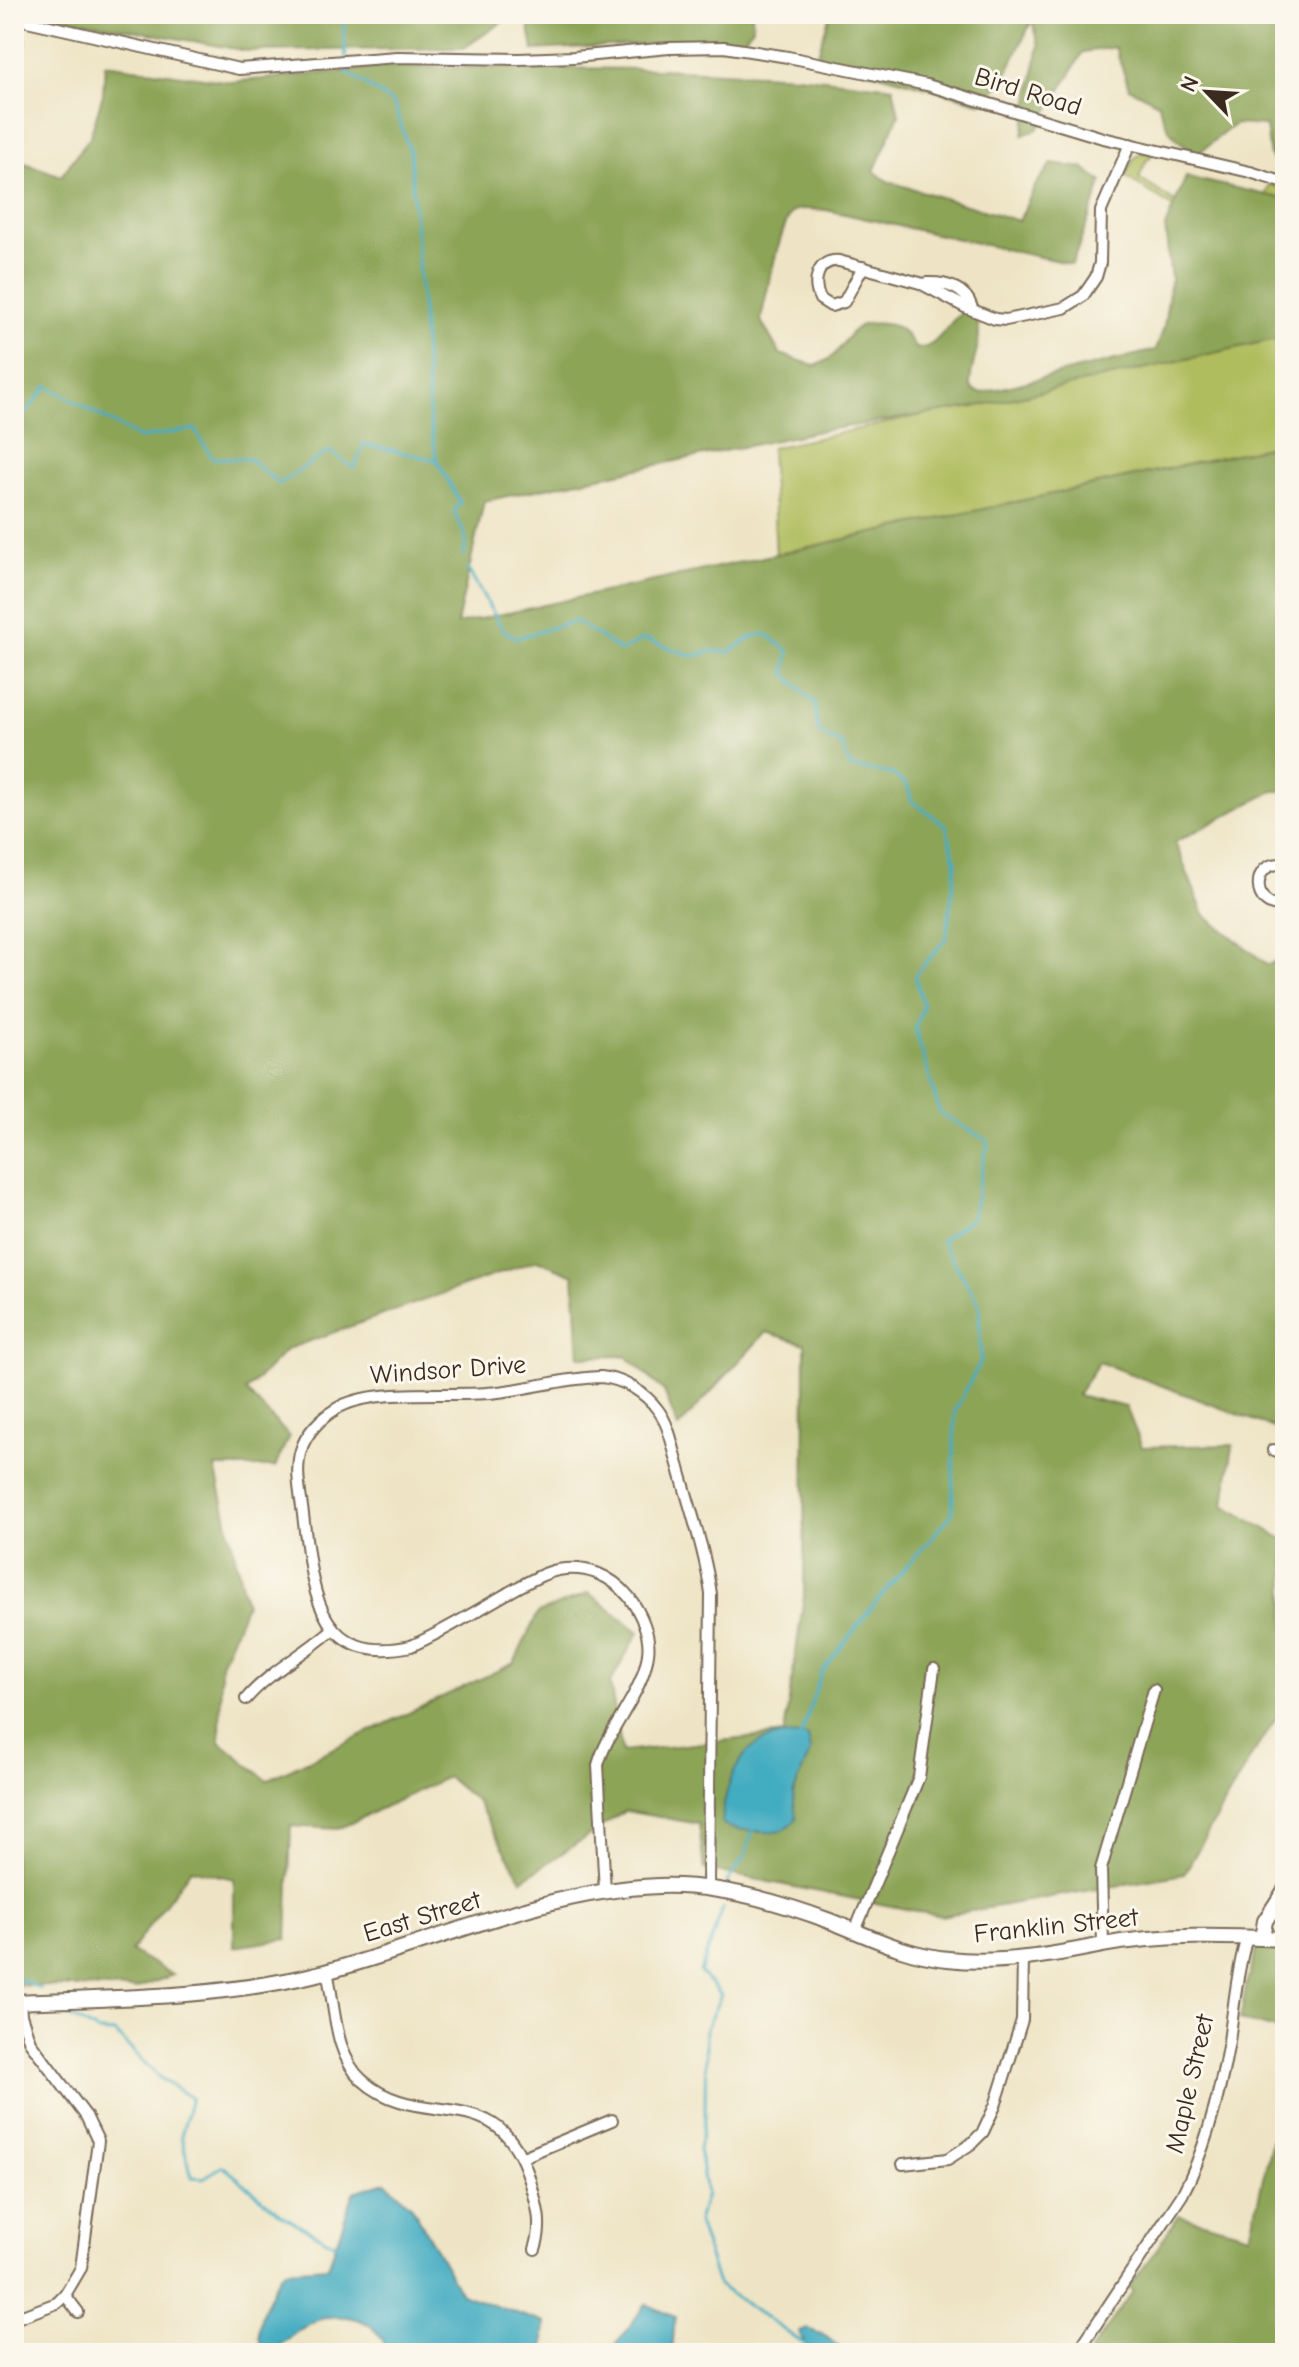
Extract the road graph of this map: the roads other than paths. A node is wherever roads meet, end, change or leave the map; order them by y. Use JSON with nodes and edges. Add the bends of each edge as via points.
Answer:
{"nodes":[{"id":1,"x":14,"y":18,"type":"edge"},
{"id":2,"x":1130,"y":144,"type":"junction"},
{"id":3,"x":1285,"y":183,"type":"edge"},
{"id":4,"x":863,"y":267,"type":"junction"},
{"id":5,"x":1285,"y":865,"type":"edge"},
{"id":6,"x":1285,"y":905,"type":"edge"},
{"id":7,"x":1273,"y":1450,"type":"dead end"},
{"id":8,"x":1285,"y":1453,"type":"edge"},
{"id":9,"x":333,"y":1629,"type":"junction"},
{"id":10,"x":934,"y":1669,"type":"dead end"},
{"id":11,"x":1154,"y":1690,"type":"dead end"},
{"id":12,"x":246,"y":1699,"type":"dead end"},
{"id":13,"x":708,"y":1889,"type":"junction"},
{"id":14,"x":1285,"y":1890,"type":"edge"},
{"id":15,"x":605,"y":1891,"type":"junction"},
{"id":16,"x":839,"y":1925,"type":"joint"},
{"id":17,"x":855,"y":1931,"type":"junction"},
{"id":18,"x":1255,"y":1938,"type":"junction"},
{"id":19,"x":1285,"y":1939,"type":"edge"},
{"id":20,"x":1103,"y":1945,"type":"junction"},
{"id":21,"x":1023,"y":1957,"type":"junction"},
{"id":22,"x":327,"y":1971,"type":"junction"},
{"id":23,"x":17,"y":2002,"type":"edge"},
{"id":24,"x":612,"y":2120,"type":"dead end"},
{"id":25,"x":523,"y":2157,"type":"junction"},
{"id":26,"x":903,"y":2164,"type":"dead end"},
{"id":27,"x":535,"y":2249,"type":"dead end"},
{"id":28,"x":65,"y":2295,"type":"junction"},
{"id":29,"x":78,"y":2312,"type":"dead end"},
{"id":30,"x":14,"y":2319,"type":"edge"},
{"id":31,"x":1077,"y":2353,"type":"edge"}],
"edges":[{"from":1,"to":2,"type":"street","name":"Bird Road","via":[[227,68],[397,57],[565,58],[724,47],[927,85]]},
{"from":2,"to":3,"type":"street","name":"Bird Road"},
{"from":2,"to":4,"type":"street","via":[[1103,206],[1099,267],[1092,285],[1064,308],[1006,320],[989,317],[972,308],[956,288]]},
{"from":4,"to":4,"type":"street","via":[[835,260],[824,263],[817,276],[820,299],[831,306],[844,302]]},
{"from":5,"to":6,"type":"street","via":[[1264,869],[1258,882],[1266,901]]},
{"from":7,"to":8,"type":"street"},
{"from":9,"to":12,"type":"street","via":[[260,1682]]},
{"from":9,"to":13,"type":"street","name":"Windsor Drive","via":[[315,1595],[299,1472],[309,1434],[332,1411],[363,1398],[482,1394],[592,1377],[635,1389],[654,1404],[665,1423],[709,1581]]},
{"from":9,"to":15,"type":"street","via":[[354,1643],[391,1649],[411,1646],[560,1570],[592,1571],[622,1589],[637,1608],[649,1649],[642,1675],[598,1765]]},
{"from":10,"to":17,"type":"street","via":[[919,1777]]},
{"from":11,"to":20,"type":"street","via":[[1101,1869]]},
{"from":13,"to":15,"type":"street","name":"East Street"},
{"from":13,"to":16,"type":"street","name":"East Street","via":[[761,1899]]},
{"from":14,"to":18,"type":"street","name":"Maple Street"},
{"from":15,"to":22,"type":"street","name":"East Street"},
{"from":16,"to":17,"type":"street","name":"Franklin Street"},
{"from":17,"to":21,"type":"street","name":"Franklin Street","via":[[934,1957]]},
{"from":18,"to":19,"type":"street","name":"Franklin Street"},
{"from":18,"to":20,"type":"street","name":"Franklin Street","via":[[1177,1937]]},
{"from":18,"to":31,"type":"street","name":"Maple Street","via":[[1239,1967],[1220,2084],[1193,2173]]},
{"from":20,"to":21,"type":"street","name":"Franklin Street"},
{"from":21,"to":26,"type":"street","via":[[1022,2020],[983,2132],[948,2159]]},
{"from":22,"to":23,"type":"street","name":"East Street","via":[[229,1990]]},
{"from":22,"to":25,"type":"street","via":[[344,2053],[361,2080],[389,2097],[467,2112],[494,2124]]},
{"from":23,"to":28,"type":"street","via":[[30,2042],[86,2116],[98,2141],[83,2259]]},
{"from":24,"to":25,"type":"street"},
{"from":25,"to":27,"type":"street","via":[[541,2222]]},
{"from":28,"to":29,"type":"street"},
{"from":28,"to":30,"type":"street"}]}
